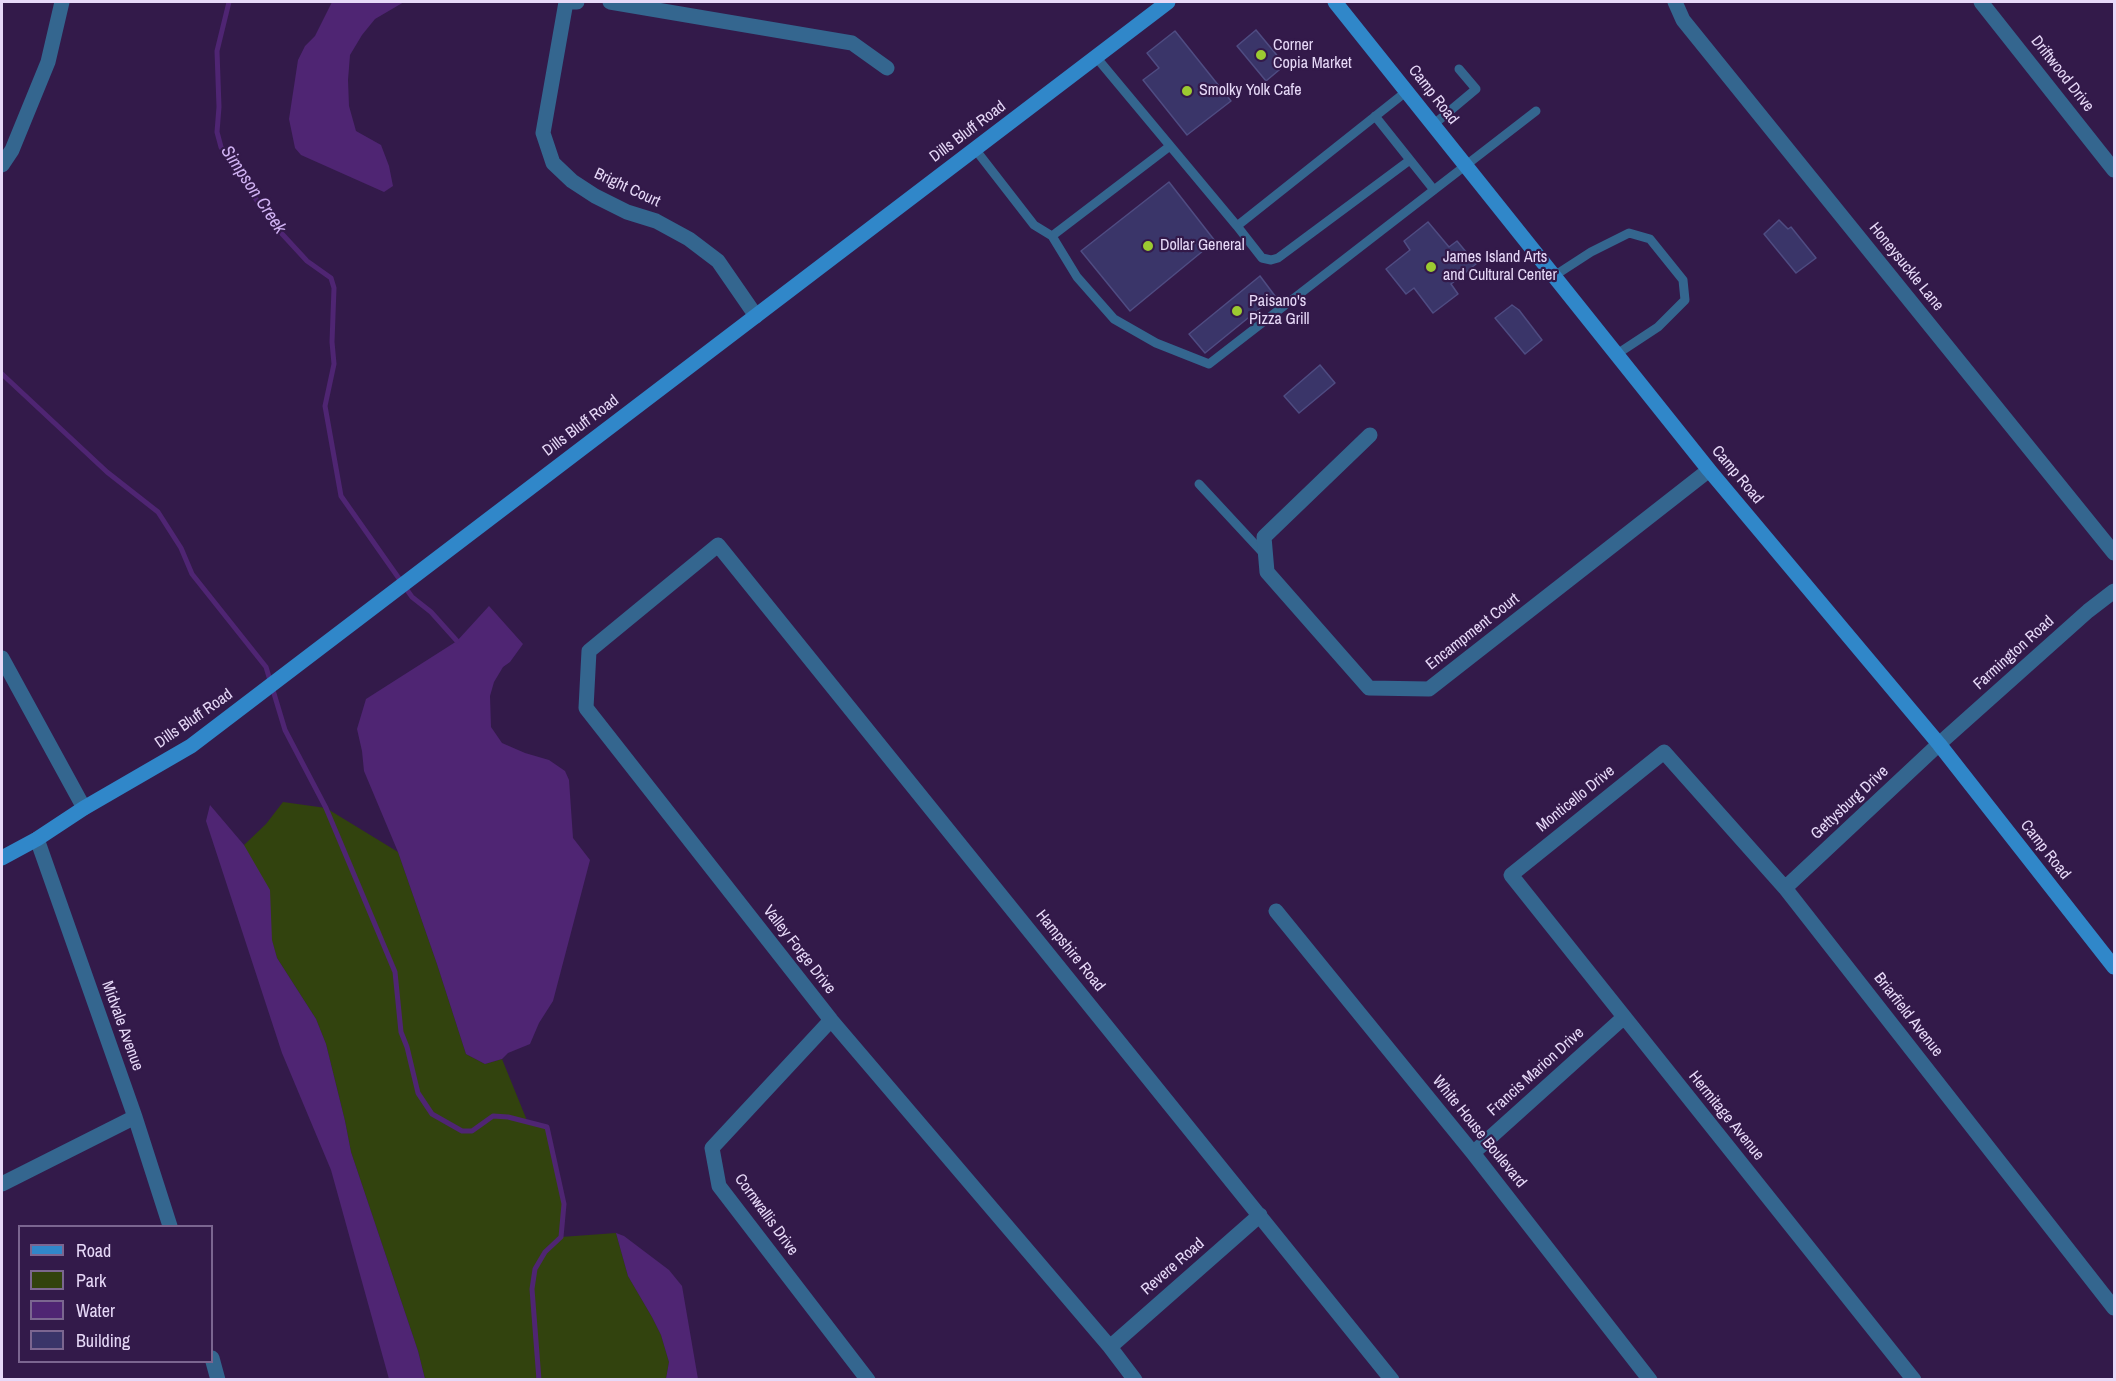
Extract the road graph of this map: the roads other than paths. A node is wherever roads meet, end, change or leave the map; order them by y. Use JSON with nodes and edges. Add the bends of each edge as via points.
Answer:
{"nodes":[{"id":1,"x":62,"y":2,"type":"edge"},
{"id":2,"x":577,"y":2,"type":"edge"},
{"id":3,"x":610,"y":2,"type":"edge"},
{"id":4,"x":1168,"y":2,"type":"edge"},
{"id":5,"x":1335,"y":2,"type":"edge"},
{"id":6,"x":1675,"y":2,"type":"edge"},
{"id":7,"x":1981,"y":2,"type":"edge"},
{"id":8,"x":1096,"y":57,"type":"junction"},
{"id":9,"x":887,"y":69,"type":"dead end"},
{"id":10,"x":1459,"y":69,"type":"dead end"},
{"id":11,"x":1407,"y":91,"type":"junction"},
{"id":12,"x":1536,"y":111,"type":"dead end"},
{"id":13,"x":1376,"y":116,"type":"junction"},
{"id":14,"x":1433,"y":125,"type":"junction"},
{"id":15,"x":1170,"y":146,"type":"junction"},
{"id":16,"x":975,"y":149,"type":"junction"},
{"id":17,"x":1410,"y":160,"type":"junction"},
{"id":18,"x":2,"y":165,"type":"edge"},
{"id":19,"x":1466,"y":166,"type":"junction"},
{"id":20,"x":2115,"y":170,"type":"edge"},
{"id":21,"x":1434,"y":190,"type":"junction"},
{"id":22,"x":1237,"y":226,"type":"junction"},
{"id":23,"x":1052,"y":236,"type":"junction"},
{"id":24,"x":1554,"y":276,"type":"junction"},
{"id":25,"x":756,"y":316,"type":"junction"},
{"id":26,"x":1617,"y":354,"type":"junction"},
{"id":27,"x":1370,"y":435,"type":"dead end"},
{"id":28,"x":1709,"y":470,"type":"junction"},
{"id":29,"x":1199,"y":484,"type":"dead end"},
{"id":30,"x":718,"y":545,"type":"joint"},
{"id":31,"x":2115,"y":553,"type":"edge"},
{"id":32,"x":1266,"y":555,"type":"junction"},
{"id":33,"x":2115,"y":591,"type":"edge"},
{"id":34,"x":2,"y":658,"type":"edge"},
{"id":35,"x":1939,"y":744,"type":"junction"},
{"id":36,"x":1664,"y":752,"type":"joint"},
{"id":37,"x":84,"y":807,"type":"junction"},
{"id":38,"x":37,"y":839,"type":"junction"},
{"id":39,"x":2,"y":858,"type":"edge"},
{"id":40,"x":1511,"y":875,"type":"joint"},
{"id":41,"x":1785,"y":888,"type":"junction"},
{"id":42,"x":1276,"y":911,"type":"dead end"},
{"id":43,"x":2115,"y":967,"type":"edge"},
{"id":44,"x":1623,"y":1018,"type":"junction"},
{"id":45,"x":831,"y":1020,"type":"junction"},
{"id":46,"x":135,"y":1117,"type":"junction"},
{"id":47,"x":1473,"y":1153,"type":"junction"},
{"id":48,"x":2,"y":1184,"type":"edge"},
{"id":49,"x":1260,"y":1215,"type":"junction"},
{"id":50,"x":169,"y":1225,"type":"edge"},
{"id":51,"x":2115,"y":1308,"type":"edge"},
{"id":52,"x":1110,"y":1347,"type":"junction"},
{"id":53,"x":213,"y":1362,"type":"edge"},
{"id":54,"x":218,"y":1380,"type":"edge"},
{"id":55,"x":868,"y":1380,"type":"edge"},
{"id":56,"x":1135,"y":1380,"type":"edge"},
{"id":57,"x":1392,"y":1380,"type":"edge"},
{"id":58,"x":1650,"y":1380,"type":"edge"},
{"id":59,"x":1914,"y":1380,"type":"edge"}],
"edges":[{"from":1,"to":18,"type":"street","via":[[48,62],[12,150]]},
{"from":2,"to":25,"type":"street","name":"Bright Court","via":[[566,2],[543,133],[553,163],[595,196],[689,239],[718,261]]},
{"from":3,"to":9,"type":"street","via":[[852,43]]},
{"from":4,"to":8,"type":"street","name":"Dills Bluff Road"},
{"from":5,"to":11,"type":"street","name":"Camp Road"},
{"from":6,"to":31,"type":"street","name":"Honeysuckle Lane","via":[[1683,20]]},
{"from":7,"to":20,"type":"street","name":"Driftwood Drive"},
{"from":8,"to":15,"type":"lane"},
{"from":8,"to":16,"type":"street","name":"Dills Bluff Road"},
{"from":10,"to":14,"type":"lane","via":[[1476,89]]},
{"from":11,"to":13,"type":"lane"},
{"from":11,"to":14,"type":"street","name":"Camp Road"},
{"from":12,"to":19,"type":"lane"},
{"from":13,"to":17,"type":"lane"},
{"from":13,"to":22,"type":"lane"},
{"from":14,"to":19,"type":"street","name":"Camp Road"},
{"from":15,"to":22,"type":"lane"},
{"from":15,"to":23,"type":"lane"},
{"from":16,"to":23,"type":"lane","via":[[1034,225]]},
{"from":16,"to":25,"type":"street","name":"Dills Bluff Road"},
{"from":17,"to":21,"type":"lane"},
{"from":17,"to":22,"type":"lane","via":[[1278,258],[1262,258]]},
{"from":19,"to":21,"type":"lane"},
{"from":19,"to":24,"type":"street","name":"Camp Road"},
{"from":21,"to":23,"type":"lane","via":[[1209,364],[1156,343],[1114,319],[1077,278]]},
{"from":24,"to":26,"type":"street","name":"Camp Road"},
{"from":24,"to":26,"type":"lane","via":[[1629,233],[1650,239],[1683,280],[1685,300],[1658,327]]},
{"from":25,"to":37,"type":"street","name":"Dills Bluff Road","via":[[191,746]]},
{"from":26,"to":28,"type":"street","name":"Camp Road"},
{"from":27,"to":32,"type":"street","via":[[1264,537]]},
{"from":28,"to":32,"type":"street","name":"Encampment Court","via":[[1428,689],[1369,687],[1267,572]]},
{"from":28,"to":35,"type":"street","name":"Camp Road"},
{"from":29,"to":32,"type":"lane"},
{"from":30,"to":45,"type":"street","name":"Valley Forge Drive","via":[[589,651],[586,708]]},
{"from":30,"to":49,"type":"street","name":"Hampshire Road"},
{"from":33,"to":35,"type":"street","name":"Farmington Road"},
{"from":34,"to":37,"type":"street"},
{"from":35,"to":41,"type":"street","name":"Gettysburg Drive"},
{"from":35,"to":43,"type":"street","name":"Camp Road"},
{"from":36,"to":40,"type":"street","name":"Monticello Drive"},
{"from":36,"to":41,"type":"street","name":"Briarfield Avenue"},
{"from":37,"to":38,"type":"street","name":"Dills Bluff Road"},
{"from":38,"to":39,"type":"street","name":"Dills Bluff Road"},
{"from":38,"to":46,"type":"street","name":"Midvale Avenue"},
{"from":40,"to":44,"type":"street","name":"Hermitage Avenue"},
{"from":41,"to":51,"type":"street","name":"Briarfield Avenue"},
{"from":42,"to":47,"type":"street","name":"White House Boulevard"},
{"from":44,"to":47,"type":"street","name":"Francis Marion Drive"},
{"from":44,"to":59,"type":"street","name":"Hermitage Avenue"},
{"from":45,"to":52,"type":"street","name":"Valley Forge Drive"},
{"from":45,"to":55,"type":"street","name":"Cornwallis Drive","via":[[712,1148],[719,1186]]},
{"from":46,"to":48,"type":"street"},
{"from":46,"to":50,"type":"street","name":"Midvale Avenue"},
{"from":47,"to":58,"type":"street","name":"White House Boulevard"},
{"from":49,"to":52,"type":"street","name":"Revere Road"},
{"from":49,"to":57,"type":"street","name":"Hampshire Road"},
{"from":52,"to":56,"type":"street","name":"Valley Forge Drive"},
{"from":53,"to":54,"type":"street"}]}
